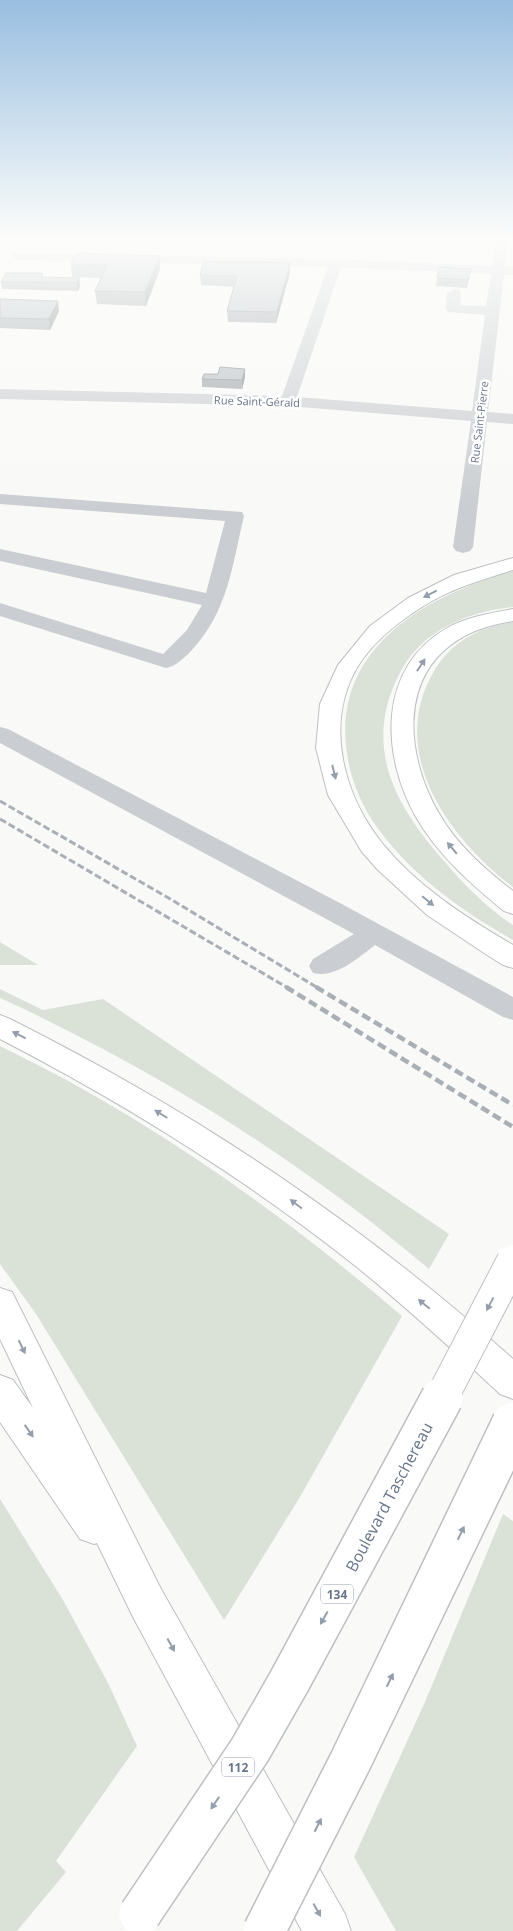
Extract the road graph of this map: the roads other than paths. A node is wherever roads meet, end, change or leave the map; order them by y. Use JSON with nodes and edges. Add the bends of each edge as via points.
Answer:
{"nodes":[{"id":1,"x":314,"y":328,"type":"edge"},
{"id":2,"x":490,"y":328,"type":"edge"},
{"id":3,"x":0,"y":394,"type":"edge"},
{"id":4,"x":288,"y":402,"type":"junction"},
{"id":5,"x":480,"y":417,"type":"junction"},
{"id":6,"x":513,"y":419,"type":"edge"},
{"id":7,"x":0,"y":499,"type":"edge"},
{"id":8,"x":463,"y":546,"type":"dead end"},
{"id":9,"x":0,"y":555,"type":"edge"},
{"id":10,"x":513,"y":564,"type":"edge"},
{"id":11,"x":214,"y":601,"type":"junction"},
{"id":12,"x":0,"y":609,"type":"edge"},
{"id":13,"x":513,"y":615,"type":"edge"},
{"id":14,"x":0,"y":734,"type":"edge"},
{"id":15,"x":513,"y":905,"type":"edge"},
{"id":16,"x":373,"y":933,"type":"junction"},
{"id":17,"x":513,"y":958,"type":"edge"},
{"id":18,"x":323,"y":966,"type":"dead end"},
{"id":19,"x":513,"y":1010,"type":"edge"},
{"id":20,"x":0,"y":1026,"type":"edge"},
{"id":21,"x":513,"y":1261,"type":"edge"},
{"id":22,"x":0,"y":1303,"type":"edge"},
{"id":23,"x":513,"y":1382,"type":"edge"},
{"id":24,"x":0,"y":1392,"type":"edge"},
{"id":25,"x":513,"y":1423,"type":"edge"},
{"id":26,"x":147,"y":1603,"type":"junction"},
{"id":27,"x":128,"y":1931,"type":"edge"},
{"id":28,"x":264,"y":1931,"type":"edge"},
{"id":29,"x":328,"y":1931,"type":"edge"}],
"edges":[{"from":1,"to":4,"type":"street"},
{"from":2,"to":5,"type":"street","name":"Rue Saint-Pierre"},
{"from":3,"to":4,"type":"street","name":"Rue Saint-Gérald"},
{"from":4,"to":5,"type":"street","name":"Rue Saint-Gérald"},
{"from":5,"to":6,"type":"street","name":"Rue Saint-Gérald"},
{"from":5,"to":8,"type":"street","name":"Rue Saint-Pierre"},
{"from":7,"to":11,"type":"street","via":[[235,516]]},
{"from":9,"to":11,"type":"street"},
{"from":10,"to":17,"type":"highway","one_way":true,"via":[[475,574],[439,589],[386,622],[364,643],[344,670],[332,698],[328,724],[337,784],[353,819],[372,848],[428,902]]},
{"from":11,"to":12,"type":"street","via":[[197,633],[166,662]]},
{"from":15,"to":13,"type":"highway","one_way":true,"via":[[468,866],[428,817],[409,778],[401,730],[410,684],[424,658],[462,629]]},
{"from":14,"to":16,"type":"street"},
{"from":16,"to":18,"type":"street"},
{"from":16,"to":19,"type":"street"},
{"from":23,"to":20,"type":"highway","one_way":true,"via":[[391,1277],[289,1198],[156,1111]]},
{"from":21,"to":27,"type":"highway","name":"Boulevard Taschereau","number":"134","one_way":true,"bridge":true,"via":[[286,1688],[250,1750]]},
{"from":22,"to":26,"type":"highway","one_way":true},
{"from":24,"to":26,"type":"highway","one_way":true},
{"from":28,"to":25,"type":"highway","one_way":true,"bridge":true,"via":[[350,1762]]},
{"from":26,"to":29,"type":"highway","number":"112","one_way":true}]}
